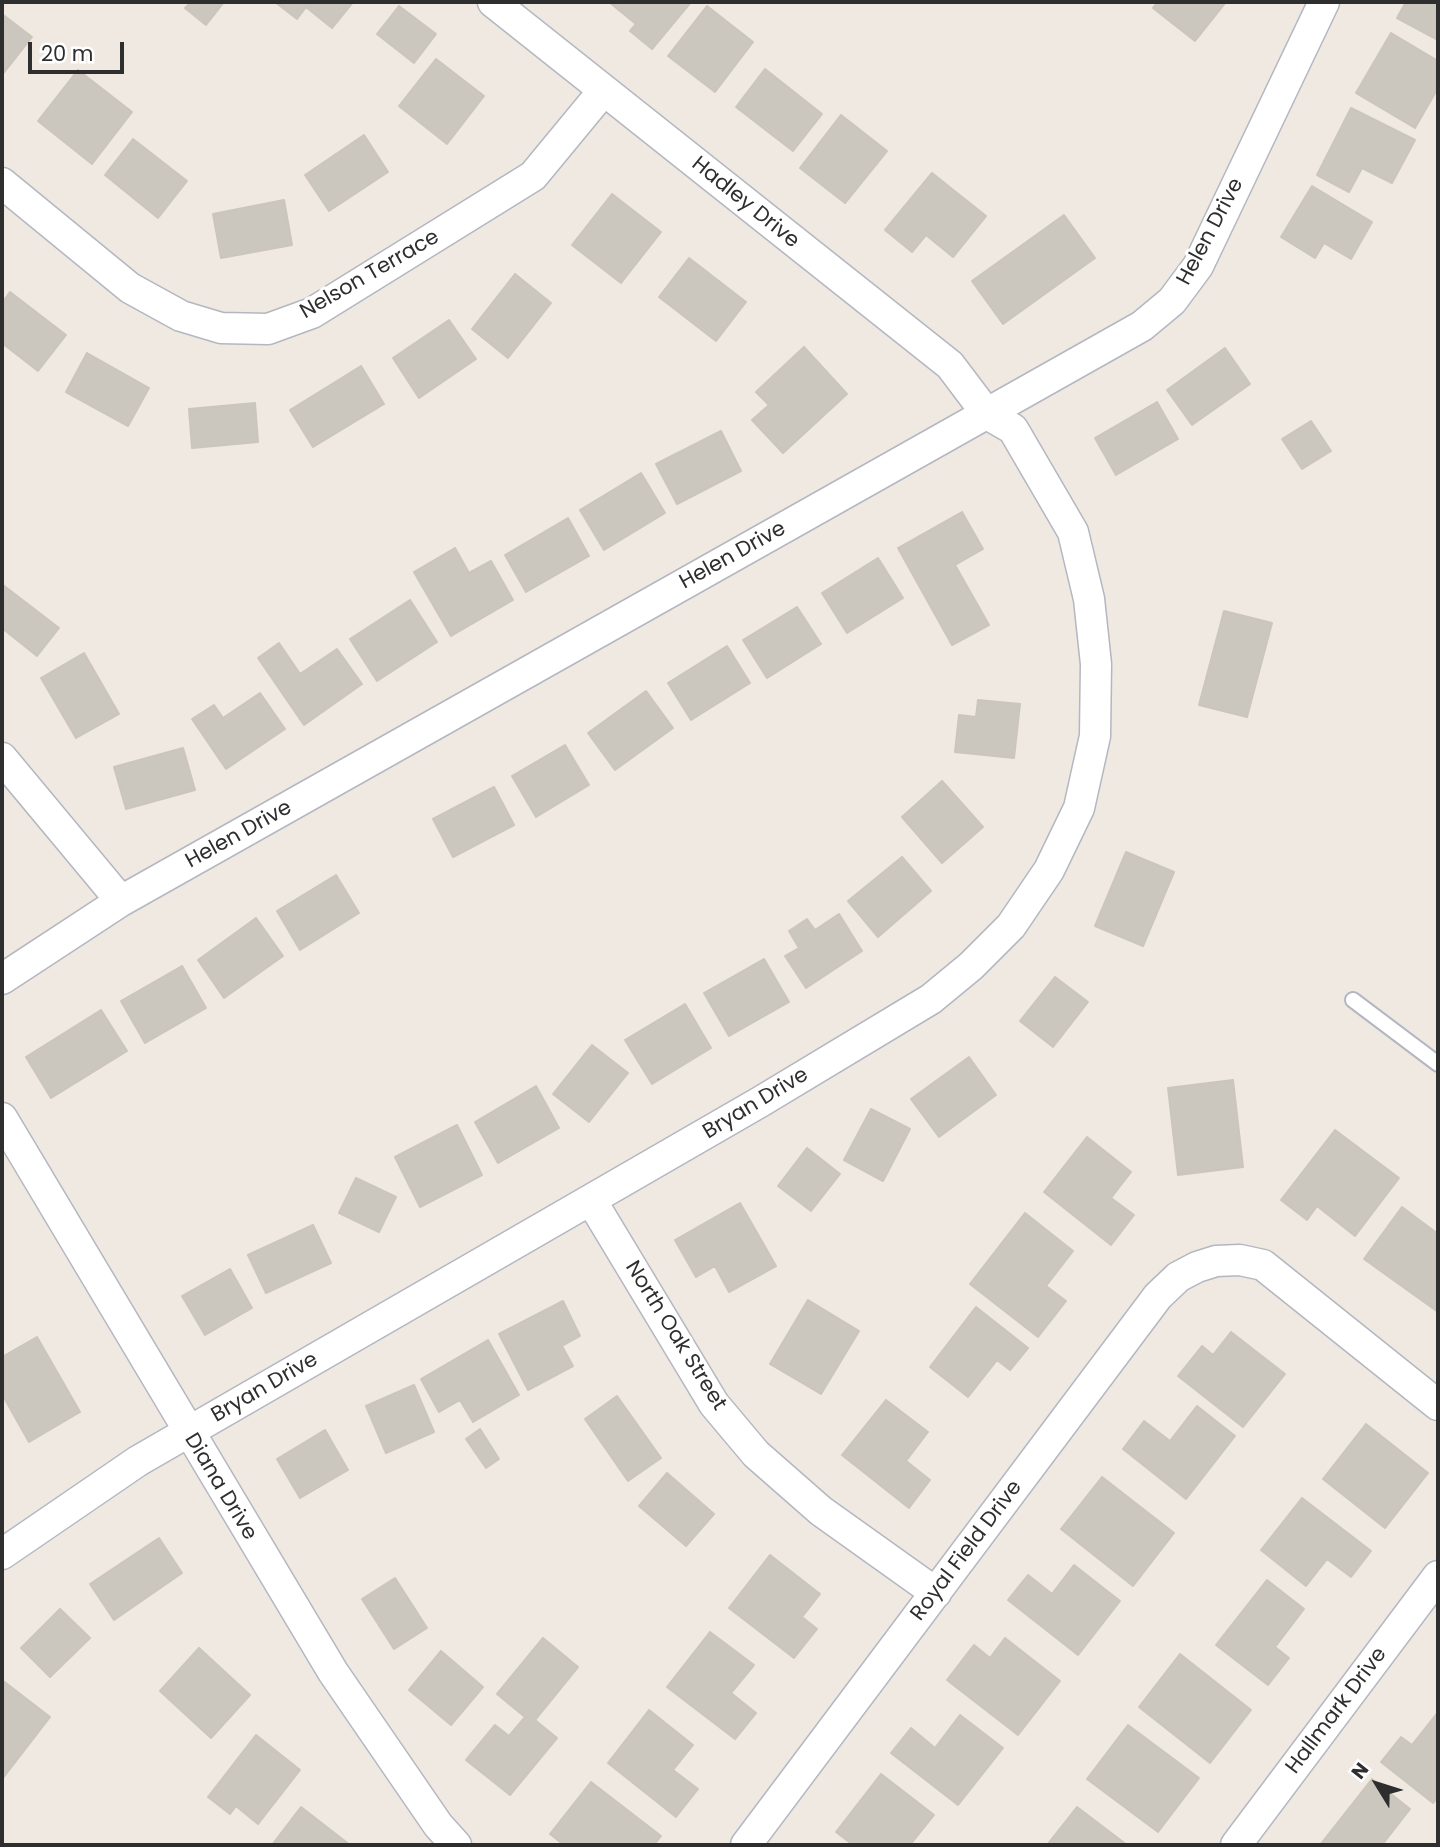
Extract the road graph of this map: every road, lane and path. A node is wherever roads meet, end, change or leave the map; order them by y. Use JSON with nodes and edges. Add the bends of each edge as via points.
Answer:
{"nodes":[{"id":1,"x":493,"y":2,"type":"edge"},
{"id":2,"x":1324,"y":2,"type":"edge"},
{"id":3,"x":604,"y":90,"type":"junction"},
{"id":4,"x":2,"y":183,"type":"edge"},
{"id":5,"x":987,"y":414,"type":"junction"},
{"id":6,"x":2,"y":758,"type":"edge"},
{"id":7,"x":121,"y":901,"type":"junction"},
{"id":8,"x":2,"y":979,"type":"edge"},
{"id":9,"x":1353,"y":1000,"type":"dead end"},
{"id":10,"x":1438,"y":1064,"type":"edge"},
{"id":11,"x":2,"y":1118,"type":"edge"},
{"id":12,"x":591,"y":1200,"type":"junction"},
{"id":13,"x":1438,"y":1405,"type":"edge"},
{"id":14,"x":187,"y":1433,"type":"junction"},
{"id":15,"x":2,"y":1554,"type":"edge"},
{"id":16,"x":1438,"y":1576,"type":"edge"},
{"id":17,"x":936,"y":1593,"type":"junction"},
{"id":18,"x":456,"y":1845,"type":"edge"},
{"id":19,"x":746,"y":1845,"type":"edge"},
{"id":20,"x":1236,"y":1845,"type":"edge"}],
"edges":[{"from":1,"to":3,"type":"street","name":"Hadley Drive"},
{"from":2,"to":5,"type":"street","name":"Helen Drive","via":[[1198,266],[1172,302],[1142,326]]},
{"from":3,"to":4,"type":"street","name":"Nelson Terrace","via":[[533,176],[312,313],[268,329],[221,328],[181,316],[130,288]]},
{"from":3,"to":5,"type":"street","name":"Hadley Drive","via":[[950,365]]},
{"from":5,"to":7,"type":"street","name":"Helen Drive"},
{"from":5,"to":12,"type":"street","name":"Bryan Drive","via":[[1013,429],[1073,532],[1089,599],[1096,664],[1095,736],[1079,808],[1049,870],[1010,926],[931,999]]},
{"from":6,"to":7,"type":"street"},
{"from":7,"to":8,"type":"street","name":"Helen Drive"},
{"from":9,"to":10,"type":"lane"},
{"from":11,"to":14,"type":"street","name":"Diana Drive"},
{"from":12,"to":14,"type":"street","name":"Bryan Drive"},
{"from":12,"to":17,"type":"street","name":"North Oak Street","via":[[714,1404],[756,1454],[821,1511]]},
{"from":13,"to":17,"type":"street","name":"Royal Field Drive","via":[[1263,1265],[1240,1260],[1197,1267],[1158,1296]]},
{"from":14,"to":15,"type":"street","name":"Bryan Drive"},
{"from":14,"to":18,"type":"street","name":"Diana Drive","via":[[333,1672]]},
{"from":16,"to":20,"type":"street","name":"Hallmark Drive"},
{"from":17,"to":19,"type":"street","name":"Royal Field Drive"}]}
